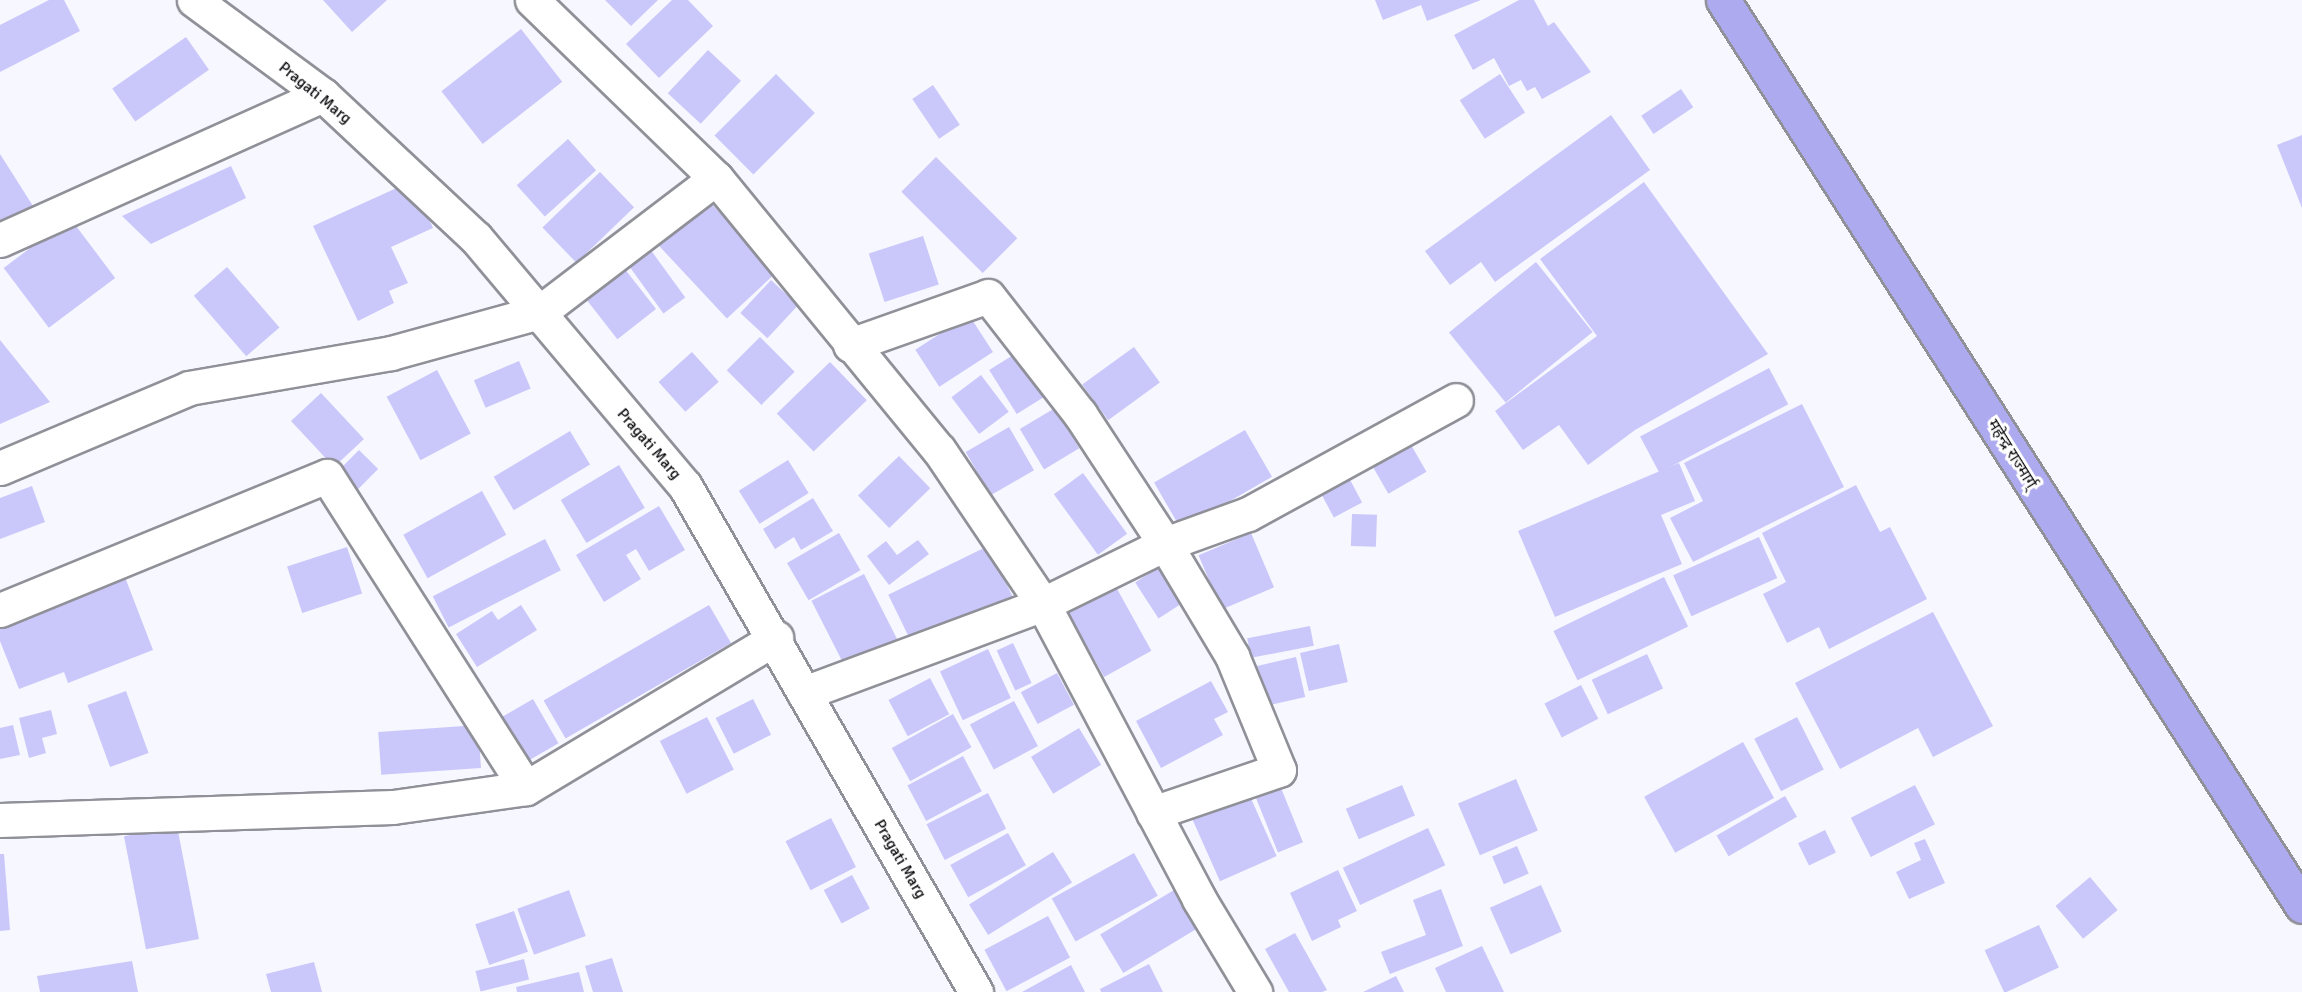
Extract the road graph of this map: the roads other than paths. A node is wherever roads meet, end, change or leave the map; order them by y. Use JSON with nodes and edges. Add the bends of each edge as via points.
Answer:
{"nodes":[{"id":1,"x":194,"y":0,"type":"edge"},
{"id":2,"x":532,"y":0,"type":"edge"},
{"id":3,"x":1723,"y":0,"type":"edge"},
{"id":4,"x":323,"y":95,"type":"junction"},
{"id":5,"x":716,"y":178,"type":"junction"},
{"id":6,"x":0,"y":240,"type":"edge"},
{"id":7,"x":540,"y":312,"type":"junction"},
{"id":8,"x":850,"y":345,"type":"junction"},
{"id":9,"x":1456,"y":400,"type":"dead end"},
{"id":10,"x":0,"y":468,"type":"edge"},
{"id":11,"x":1165,"y":543,"type":"junction"},
{"id":12,"x":1043,"y":604,"type":"junction"},
{"id":13,"x":0,"y":610,"type":"edge"},
{"id":14,"x":776,"y":638,"type":"junction"},
{"id":15,"x":804,"y":693,"type":"junction"},
{"id":16,"x":526,"y":788,"type":"junction"},
{"id":17,"x":1153,"y":813,"type":"junction"},
{"id":18,"x":0,"y":820,"type":"edge"},
{"id":19,"x":2302,"y":906,"type":"edge"},
{"id":20,"x":976,"y":992,"type":"edge"},
{"id":21,"x":1255,"y":992,"type":"edge"}],
"edges":[{"from":1,"to":4,"type":"street","name":"Pragati Marg"},
{"from":2,"to":5,"type":"street"},
{"from":3,"to":19,"type":"highway","name":"महेन्द्र राज्मार्ग्"},
{"from":4,"to":6,"type":"street"},
{"from":4,"to":7,"type":"street","name":"Pragati Marg","via":[[476,238]]},
{"from":5,"to":7,"type":"street"},
{"from":5,"to":8,"type":"street"},
{"from":7,"to":10,"type":"street","via":[[391,353],[189,388]]},
{"from":7,"to":14,"type":"street","name":"Pragati Marg","via":[[685,486]]},
{"from":8,"to":11,"type":"street","via":[[988,296],[1080,414]]},
{"from":8,"to":12,"type":"street","via":[[939,450]]},
{"from":9,"to":11,"type":"street","via":[[1248,514]]},
{"from":11,"to":12,"type":"street"},
{"from":11,"to":17,"type":"street","via":[[1232,656],[1279,770]]},
{"from":12,"to":15,"type":"street"},
{"from":12,"to":17,"type":"street"},
{"from":13,"to":16,"type":"street","via":[[327,477]]},
{"from":14,"to":15,"type":"street","name":"Pragati Marg"},
{"from":14,"to":16,"type":"street"},
{"from":15,"to":20,"type":"street","name":"Pragati Marg"},
{"from":16,"to":18,"type":"street","via":[[393,807]]},
{"from":17,"to":21,"type":"street"}]}
